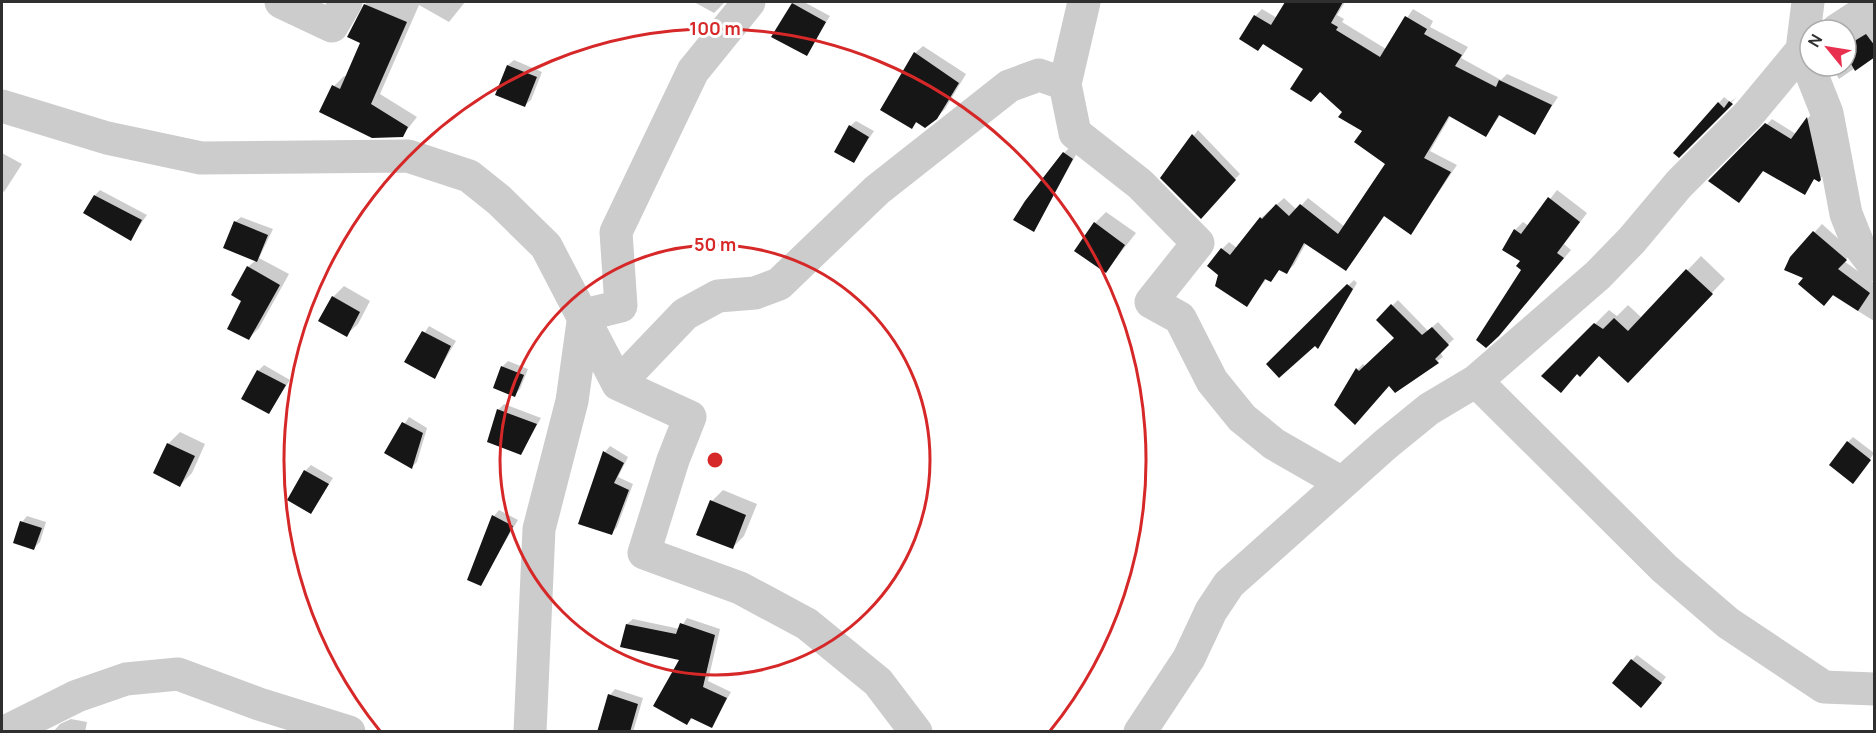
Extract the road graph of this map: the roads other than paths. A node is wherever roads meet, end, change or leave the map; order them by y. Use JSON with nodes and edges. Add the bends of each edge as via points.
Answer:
{"nodes":[{"id":1,"x":281,"y":2,"type":"edge"},
{"id":2,"x":346,"y":2,"type":"edge"},
{"id":3,"x":749,"y":2,"type":"edge"},
{"id":4,"x":1084,"y":2,"type":"edge"},
{"id":5,"x":1808,"y":2,"type":"edge"},
{"id":6,"x":1875,"y":6,"type":"edge"},
{"id":7,"x":1807,"y":18,"type":"edge"},
{"id":8,"x":1856,"y":18,"type":"edge"},
{"id":9,"x":1798,"y":57,"type":"edge"},
{"id":10,"x":1816,"y":78,"type":"edge"},
{"id":11,"x":1065,"y":84,"type":"junction"},
{"id":12,"x":2,"y":106,"type":"edge"},
{"id":13,"x":1875,"y":265,"type":"edge"},
{"id":14,"x":584,"y":315,"type":"junction"},
{"id":15,"x":1476,"y":381,"type":"junction"},
{"id":16,"x":618,"y":384,"type":"junction"},
{"id":17,"x":1342,"y":483,"type":"junction"},
{"id":18,"x":1875,"y":689,"type":"edge"},
{"id":19,"x":4,"y":732,"type":"edge"},
{"id":20,"x":350,"y":732,"type":"edge"},
{"id":21,"x":530,"y":732,"type":"edge"},
{"id":22,"x":916,"y":732,"type":"edge"},
{"id":23,"x":1140,"y":732,"type":"edge"}],
"edges":[{"from":1,"to":2,"type":"street","via":[[332,26]]},
{"from":3,"to":14,"type":"street","via":[[693,71],[616,232],[621,306]]},
{"from":4,"to":11,"type":"street"},
{"from":5,"to":7,"type":"street"},
{"from":6,"to":8,"type":"street"},
{"from":9,"to":15,"type":"street","via":[[1748,115],[1679,184],[1626,247]]},
{"from":10,"to":13,"type":"street","via":[[1827,113],[1846,214],[1858,244]]},
{"from":11,"to":16,"type":"street","via":[[1039,75],[1009,86],[877,190],[779,284],[755,293],[718,296],[685,314]]},
{"from":11,"to":17,"type":"street","via":[[1075,133],[1140,184],[1198,243],[1151,302],[1180,318],[1212,381],[1242,418],[1274,444]]},
{"from":12,"to":14,"type":"street","via":[[107,138],[201,158],[408,156],[469,176],[546,246]]},
{"from":14,"to":16,"type":"street"},
{"from":14,"to":21,"type":"street","via":[[572,401],[539,529]]},
{"from":15,"to":17,"type":"street","via":[[1429,409]]},
{"from":15,"to":18,"type":"street","via":[[1664,568],[1728,623],[1824,687]]},
{"from":16,"to":22,"type":"street","via":[[690,417],[644,553],[740,588],[807,624],[878,682]]},
{"from":17,"to":23,"type":"street","via":[[1229,584],[1189,658]]},
{"from":19,"to":20,"type":"street","via":[[77,696],[126,679],[178,674]]}]}
